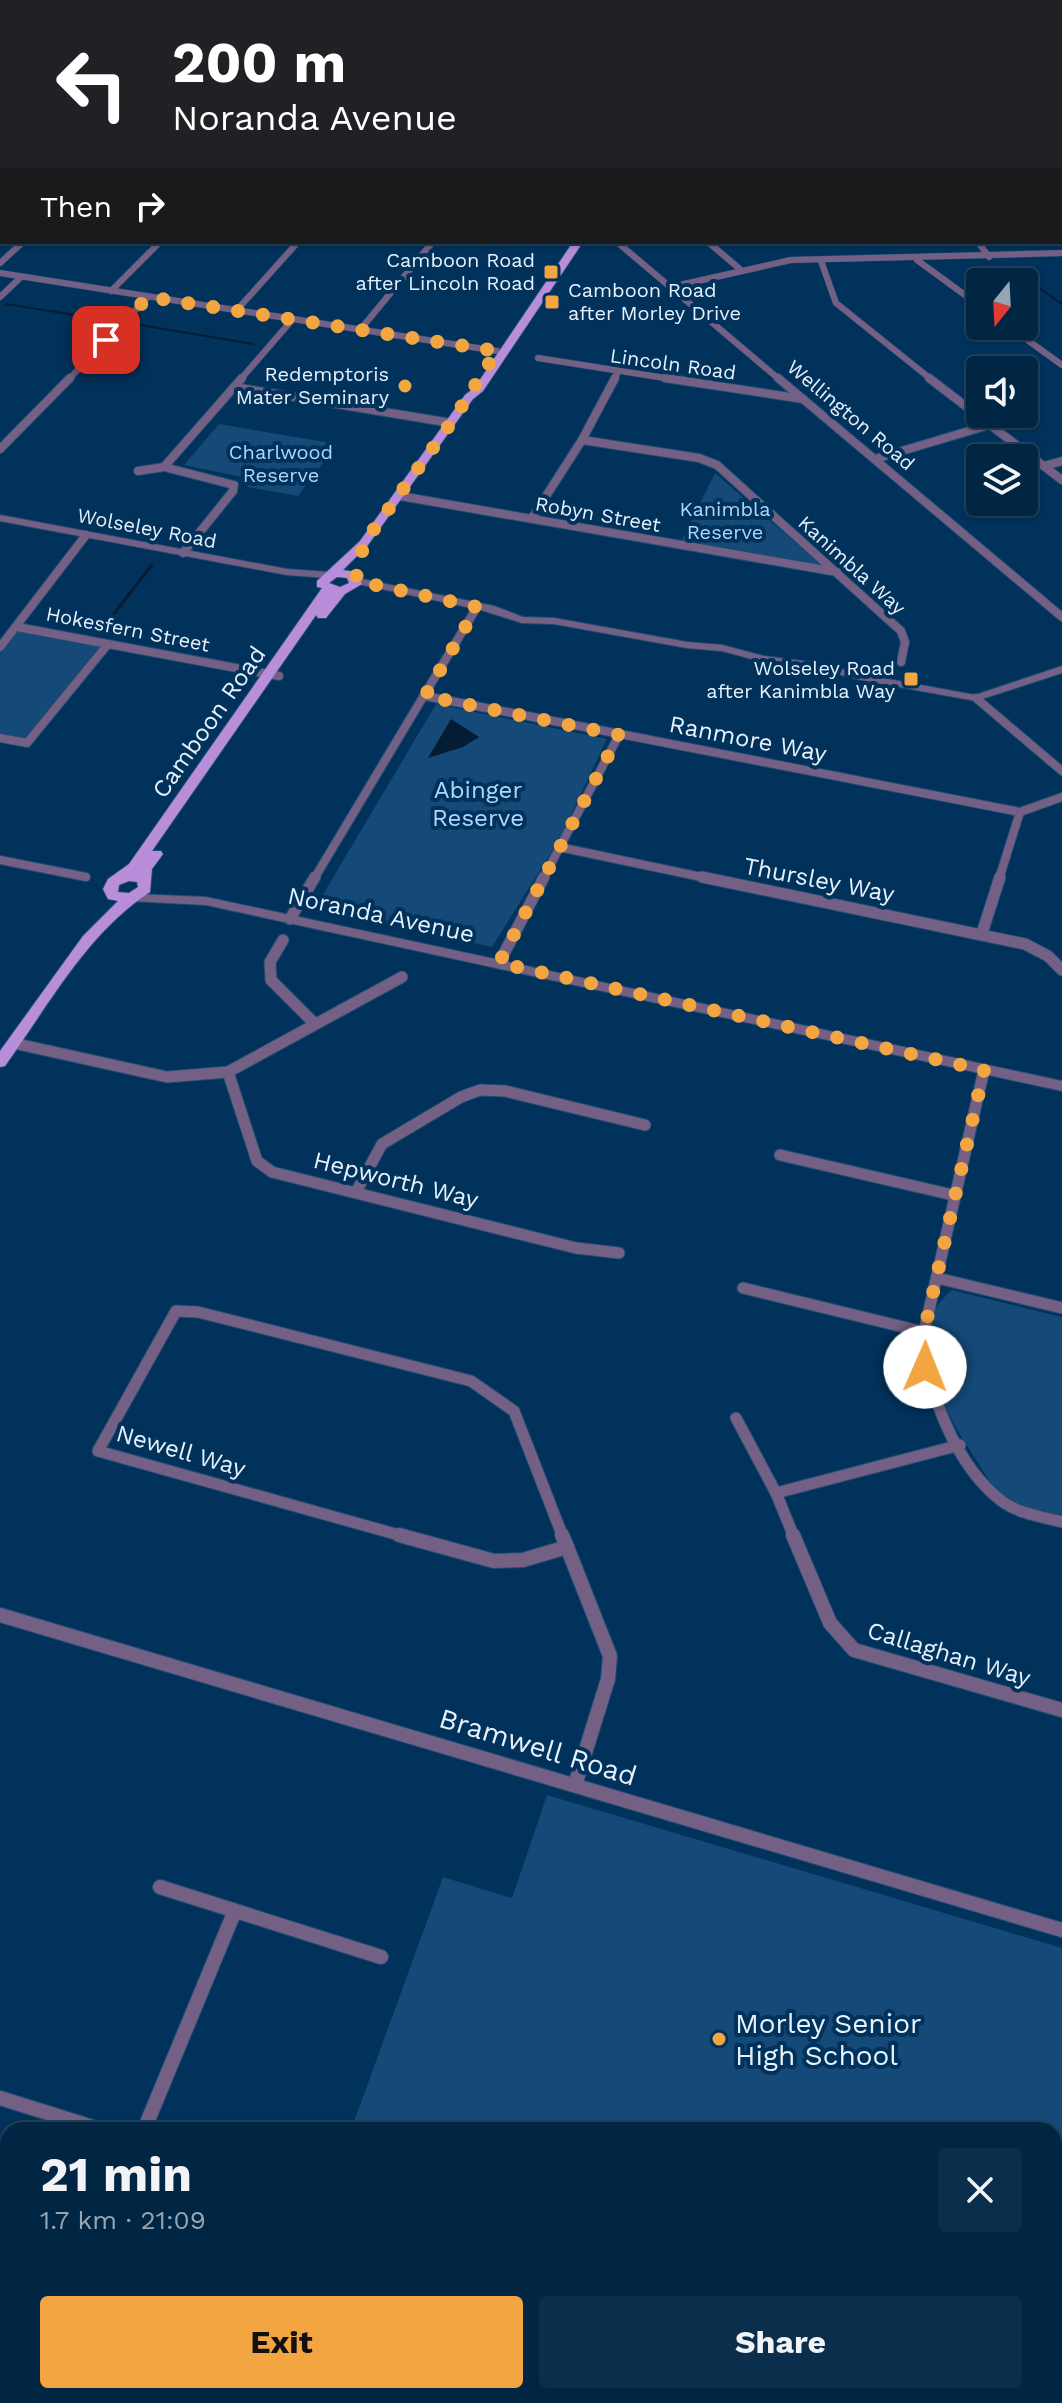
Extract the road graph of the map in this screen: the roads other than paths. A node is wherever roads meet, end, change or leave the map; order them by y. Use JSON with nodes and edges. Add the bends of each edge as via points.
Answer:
{"nodes":[{"id":1,"x":21,"y":244,"type":"edge"},
{"id":2,"x":158,"y":244,"type":"edge"},
{"id":3,"x":296,"y":244,"type":"edge"},
{"id":4,"x":431,"y":244,"type":"dead end"},
{"id":5,"x":565,"y":244,"type":"edge"},
{"id":6,"x":577,"y":244,"type":"edge"},
{"id":7,"x":619,"y":244,"type":"edge"},
{"id":8,"x":710,"y":244,"type":"edge"},
{"id":9,"x":979,"y":244,"type":"edge"},
{"id":10,"x":1061,"y":254,"type":"edge"},
{"id":11,"x":989,"y":257,"type":"junction"},
{"id":12,"x":565,"y":258,"type":"junction"},
{"id":13,"x":917,"y":260,"type":"junction"},
{"id":14,"x":821,"y":261,"type":"junction"},
{"id":15,"x":0,"y":263,"type":"edge"},
{"id":16,"x":741,"y":270,"type":"junction"},
{"id":17,"x":0,"y":273,"type":"edge"},
{"id":18,"x":21,"y":277,"type":"junction"},
{"id":19,"x":671,"y":287,"type":"junction"},
{"id":20,"x":111,"y":291,"type":"junction"},
{"id":21,"x":966,"y":296,"type":"edge"},
{"id":22,"x":0,"y":297,"type":"edge"},
{"id":23,"x":148,"y":297,"type":"junction"},
{"id":24,"x":236,"y":311,"type":"junction"},
{"id":25,"x":292,"y":320,"type":"junction"},
{"id":26,"x":360,"y":330,"type":"junction"},
{"id":27,"x":517,"y":330,"type":"junction"},
{"id":28,"x":1027,"y":340,"type":"edge"},
{"id":29,"x":497,"y":351,"type":"junction"},
{"id":30,"x":538,"y":358,"type":"dead end"},
{"id":31,"x":1062,"y":365,"type":"edge"},
{"id":32,"x":618,"y":372,"type":"junction"},
{"id":33,"x":234,"y":387,"type":"junction"},
{"id":34,"x":469,"y":397,"type":"junction"},
{"id":35,"x":804,"y":399,"type":"junction"},
{"id":36,"x":966,"y":407,"type":"edge"},
{"id":37,"x":451,"y":423,"type":"junction"},
{"id":38,"x":979,"y":428,"type":"edge"},
{"id":39,"x":993,"y":428,"type":"edge"},
{"id":40,"x":582,"y":440,"type":"junction"},
{"id":41,"x":0,"y":449,"type":"edge"},
{"id":42,"x":875,"y":459,"type":"junction"},
{"id":43,"x":1062,"y":461,"type":"edge"},
{"id":44,"x":1044,"y":466,"type":"junction"},
{"id":45,"x":164,"y":467,"type":"junction"},
{"id":46,"x":138,"y":471,"type":"dead end"},
{"id":47,"x":1062,"y":480,"type":"edge"},
{"id":48,"x":400,"y":496,"type":"junction"},
{"id":49,"x":0,"y":518,"type":"edge"},
{"id":50,"x":532,"y":518,"type":"junction"},
{"id":51,"x":86,"y":535,"type":"junction"},
{"id":52,"x":364,"y":543,"type":"junction"},
{"id":53,"x":183,"y":553,"type":"junction"},
{"id":54,"x":837,"y":572,"type":"junction"},
{"id":55,"x":339,"y":583,"type":"junction"},
{"id":56,"x":482,"y":608,"type":"junction"},
{"id":57,"x":1062,"y":617,"type":"edge"},
{"id":58,"x":17,"y":627,"type":"junction"},
{"id":59,"x":108,"y":644,"type":"junction"},
{"id":60,"x":0,"y":647,"type":"edge"},
{"id":61,"x":901,"y":662,"type":"dead end"},
{"id":62,"x":1062,"y":669,"type":"edge"},
{"id":63,"x":274,"y":675,"type":"junction"},
{"id":64,"x":425,"y":696,"type":"junction"},
{"id":65,"x":976,"y":698,"type":"junction"},
{"id":66,"x":619,"y":735,"type":"junction"},
{"id":67,"x":0,"y":738,"type":"edge"},
{"id":68,"x":1062,"y":771,"type":"edge"},
{"id":69,"x":1062,"y":797,"type":"edge"},
{"id":70,"x":1020,"y":812,"type":"junction"},
{"id":71,"x":559,"y":847,"type":"junction"},
{"id":72,"x":0,"y":860,"type":"edge"},
{"id":73,"x":86,"y":877,"type":"dead end"},
{"id":74,"x":122,"y":877,"type":"junction"},
{"id":75,"x":145,"y":884,"type":"junction"},
{"id":76,"x":111,"y":893,"type":"junction"},
{"id":77,"x":131,"y":898,"type":"junction"},
{"id":78,"x":206,"y":901,"type":"junction"},
{"id":79,"x":290,"y":919,"type":"junction"},
{"id":80,"x":982,"y":933,"type":"junction"},
{"id":81,"x":88,"y":939,"type":"junction"},
{"id":82,"x":283,"y":940,"type":"dead end"},
{"id":83,"x":499,"y":963,"type":"junction"},
{"id":84,"x":1062,"y":970,"type":"edge"},
{"id":85,"x":402,"y":977,"type":"dead end"},
{"id":86,"x":314,"y":1023,"type":"junction"},
{"id":87,"x":13,"y":1043,"type":"junction"},
{"id":88,"x":0,"y":1062,"type":"edge"},
{"id":89,"x":984,"y":1070,"type":"junction"},
{"id":90,"x":228,"y":1072,"type":"junction"},
{"id":91,"x":1062,"y":1086,"type":"edge"},
{"id":92,"x":645,"y":1125,"type":"dead end"},
{"id":93,"x":780,"y":1155,"type":"dead end"},
{"id":94,"x":356,"y":1192,"type":"junction"},
{"id":95,"x":953,"y":1195,"type":"junction"},
{"id":96,"x":619,"y":1253,"type":"dead end"},
{"id":97,"x":937,"y":1278,"type":"junction"},
{"id":98,"x":743,"y":1288,"type":"dead end"},
{"id":99,"x":1062,"y":1308,"type":"edge"},
{"id":100,"x":924,"y":1332,"type":"junction"},
{"id":101,"x":736,"y":1418,"type":"dead end"},
{"id":102,"x":960,"y":1445,"type":"junction"},
{"id":103,"x":776,"y":1493,"type":"junction"},
{"id":104,"x":1062,"y":1522,"type":"edge"},
{"id":105,"x":569,"y":1546,"type":"junction"},
{"id":106,"x":0,"y":1615,"type":"edge"},
{"id":107,"x":1062,"y":1710,"type":"edge"},
{"id":108,"x":575,"y":1785,"type":"junction"},
{"id":109,"x":160,"y":1887,"type":"dead end"},
{"id":110,"x":234,"y":1913,"type":"junction"},
{"id":111,"x":1062,"y":1930,"type":"edge"},
{"id":112,"x":381,"y":1957,"type":"dead end"},
{"id":113,"x":0,"y":2098,"type":"edge"},
{"id":114,"x":76,"y":2122,"type":"edge"},
{"id":115,"x":147,"y":2122,"type":"edge"}],
"edges":[{"from":1,"to":15,"type":"street"},
{"from":2,"to":20,"type":"street"},
{"from":3,"to":24,"type":"street"},
{"from":4,"to":26,"type":"street"},
{"from":5,"to":12,"type":"main road"},
{"from":6,"to":12,"type":"main road","name":"Camboon Road"},
{"from":7,"to":19,"type":"street","name":"Wellington Road"},
{"from":8,"to":16,"type":"street"},
{"from":9,"to":11,"type":"street"},
{"from":10,"to":11,"type":"street"},
{"from":11,"to":13,"type":"street"},
{"from":12,"to":27,"type":"main road","name":"Camboon Road"},
{"from":13,"to":14,"type":"street"},
{"from":13,"to":21,"type":"street"},
{"from":14,"to":16,"type":"street","via":[[791,260]]},
{"from":14,"to":36,"type":"street","via":[[836,303]]},
{"from":16,"to":19,"type":"street"},
{"from":17,"to":18,"type":"street"},
{"from":18,"to":20,"type":"street"},
{"from":18,"to":22,"type":"street"},
{"from":19,"to":35,"type":"street","name":"Wellington Road"},
{"from":20,"to":23,"type":"street"},
{"from":23,"to":24,"type":"street"},
{"from":23,"to":41,"type":"street"},
{"from":24,"to":25,"type":"street"},
{"from":25,"to":26,"type":"street"},
{"from":25,"to":33,"type":"street"},
{"from":26,"to":29,"type":"street"},
{"from":27,"to":29,"type":"main road","name":"Camboon Road"},
{"from":27,"to":34,"type":"main road","name":"Camboon Road"},
{"from":28,"to":31,"type":"street"},
{"from":29,"to":34,"type":"main road","name":"Camboon Road"},
{"from":30,"to":32,"type":"street","name":"Lincoln Road"},
{"from":32,"to":35,"type":"street","name":"Lincoln Road"},
{"from":32,"to":40,"type":"street"},
{"from":33,"to":37,"type":"street"},
{"from":33,"to":45,"type":"street"},
{"from":34,"to":37,"type":"main road","name":"Camboon Road"},
{"from":35,"to":42,"type":"street","name":"Wellington Road"},
{"from":37,"to":48,"type":"main road","name":"Camboon Road"},
{"from":38,"to":42,"type":"street"},
{"from":39,"to":44,"type":"street"},
{"from":40,"to":50,"type":"street"},
{"from":40,"to":54,"type":"street","name":"Kanimbla Way","via":[[717,465]]},
{"from":42,"to":57,"type":"street","name":"Wellington Road"},
{"from":43,"to":44,"type":"street"},
{"from":44,"to":47,"type":"street"},
{"from":45,"to":46,"type":"street"},
{"from":45,"to":53,"type":"street","via":[[234,485]]},
{"from":48,"to":50,"type":"street","name":"Robyn Street"},
{"from":48,"to":52,"type":"main road","name":"Camboon Road"},
{"from":49,"to":51,"type":"street","name":"Wolseley Road"},
{"from":50,"to":54,"type":"street","name":"Robyn Street"},
{"from":51,"to":53,"type":"street","name":"Wolseley Road"},
{"from":51,"to":58,"type":"street"},
{"from":52,"to":55,"type":"main road","name":"Camboon Road"},
{"from":52,"to":55,"type":"main road","name":"Camboon Road"},
{"from":53,"to":55,"type":"street","name":"Wolseley Road"},
{"from":54,"to":61,"type":"street","name":"Kanimbla Way","via":[[901,631]]},
{"from":55,"to":56,"type":"street","name":"Wolseley Road"},
{"from":55,"to":63,"type":"main road","name":"Camboon Road"},
{"from":56,"to":64,"type":"street"},
{"from":56,"to":65,"type":"street","name":"Wolseley Road","via":[[522,620],[687,645],[731,658],[780,662],[812,673]]},
{"from":58,"to":59,"type":"street","name":"Hokesfern Street"},
{"from":58,"to":60,"type":"street"},
{"from":59,"to":63,"type":"street","name":"Hokesfern Street"},
{"from":59,"to":67,"type":"street","via":[[27,743]]},
{"from":62,"to":65,"type":"street","name":"Wolseley Road"},
{"from":63,"to":74,"type":"main road","name":"Camboon Road"},
{"from":63,"to":75,"type":"main road","name":"Camboon Road","via":[[145,869]]},
{"from":64,"to":66,"type":"street","name":"Ranmore Way"},
{"from":64,"to":79,"type":"street"},
{"from":65,"to":68,"type":"street"},
{"from":66,"to":70,"type":"street","name":"Ranmore Way"},
{"from":66,"to":71,"type":"street"},
{"from":69,"to":70,"type":"street"},
{"from":70,"to":80,"type":"street"},
{"from":71,"to":80,"type":"street","name":"Thursley Way"},
{"from":71,"to":83,"type":"street"},
{"from":72,"to":73,"type":"street"},
{"from":74,"to":75,"type":"main road","via":[[133,876]]},
{"from":74,"to":76,"type":"main road","name":"Camboon Road","via":[[110,886]]},
{"from":75,"to":77,"type":"main road"},
{"from":75,"to":78,"type":"street","name":"Noranda Avenue"},
{"from":76,"to":77,"type":"main road"},
{"from":76,"to":81,"type":"main road"},
{"from":77,"to":78,"type":"street","name":"Noranda Avenue"},
{"from":77,"to":81,"type":"main road"},
{"from":78,"to":79,"type":"street","name":"Noranda Avenue"},
{"from":79,"to":83,"type":"street","name":"Noranda Avenue"},
{"from":80,"to":84,"type":"street","name":"Thursley Way","via":[[1025,944]]},
{"from":81,"to":87,"type":"main road"},
{"from":82,"to":86,"type":"street","via":[[270,962],[271,980]]},
{"from":83,"to":89,"type":"street","name":"Noranda Avenue"},
{"from":85,"to":86,"type":"street"},
{"from":86,"to":90,"type":"street"},
{"from":87,"to":88,"type":"main road"},
{"from":87,"to":90,"type":"street","via":[[167,1077]]},
{"from":89,"to":91,"type":"street","name":"Noranda Avenue"},
{"from":89,"to":95,"type":"street"},
{"from":90,"to":94,"type":"street","name":"Hepworth Way","via":[[263,1167]]},
{"from":92,"to":94,"type":"street","via":[[505,1091],[480,1090],[382,1144]]},
{"from":93,"to":95,"type":"street"},
{"from":94,"to":96,"type":"street","name":"Hepworth Way","via":[[576,1248]]},
{"from":95,"to":97,"type":"street"},
{"from":97,"to":99,"type":"street"},
{"from":97,"to":100,"type":"street"},
{"from":98,"to":100,"type":"street"},
{"from":100,"to":102,"type":"street","via":[[925,1367]]},
{"from":101,"to":103,"type":"street","name":"Callaghan Way"},
{"from":102,"to":103,"type":"street"},
{"from":102,"to":104,"type":"street","via":[[986,1485],[1007,1505]]},
{"from":103,"to":107,"type":"street","name":"Callaghan Way","via":[[830,1623],[854,1650]]},
{"from":105,"to":105,"type":"street","name":"Newell Way","via":[[514,1411],[490,1391],[471,1381],[198,1312],[176,1311],[98,1451],[494,1561],[523,1560]]},
{"from":105,"to":108,"type":"street","name":"Newell Way","via":[[610,1656],[608,1679]]},
{"from":106,"to":108,"type":"street","name":"Bramwell Road"},
{"from":108,"to":111,"type":"street","name":"Bramwell Road"},
{"from":109,"to":110,"type":"street"},
{"from":110,"to":112,"type":"street"},
{"from":110,"to":115,"type":"street"},
{"from":113,"to":114,"type":"street"}]}
